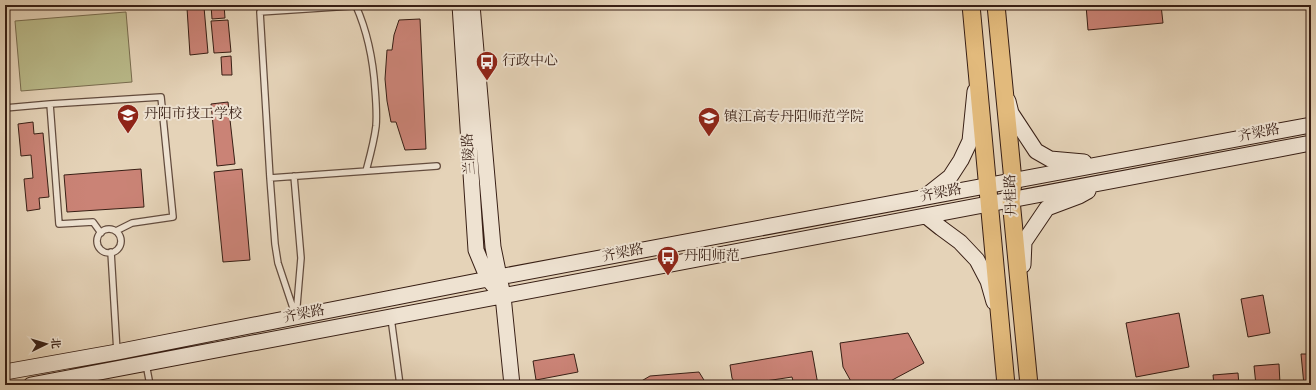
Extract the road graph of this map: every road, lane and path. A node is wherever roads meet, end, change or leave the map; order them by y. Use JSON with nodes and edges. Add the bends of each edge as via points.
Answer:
{"nodes":[{"id":1,"x":367,"y":5,"type":"edge"},
{"id":2,"x":460,"y":5,"type":"edge"},
{"id":3,"x":472,"y":5,"type":"edge"},
{"id":4,"x":971,"y":5,"type":"edge"},
{"id":5,"x":996,"y":5,"type":"edge"},
{"id":6,"x":356,"y":6,"type":"edge"},
{"id":7,"x":977,"y":72,"type":"junction"},
{"id":8,"x":1003,"y":78,"type":"junction"},
{"id":9,"x":50,"y":104,"type":"junction"},
{"id":10,"x":5,"y":108,"type":"edge"},
{"id":11,"x":1311,"y":125,"type":"edge"},
{"id":12,"x":1311,"y":143,"type":"edge"},
{"id":13,"x":1103,"y":164,"type":"junction"},
{"id":14,"x":437,"y":166,"type":"dead end"},
{"id":15,"x":366,"y":171,"type":"junction"},
{"id":16,"x":294,"y":176,"type":"junction"},
{"id":17,"x":270,"y":178,"type":"junction"},
{"id":18,"x":1013,"y":181,"type":"junction"},
{"id":19,"x":1102,"y":182,"type":"junction"},
{"id":20,"x":988,"y":185,"type":"junction"},
{"id":21,"x":925,"y":197,"type":"junction"},
{"id":22,"x":1011,"y":200,"type":"junction"},
{"id":23,"x":990,"y":204,"type":"junction"},
{"id":24,"x":926,"y":216,"type":"junction"},
{"id":25,"x":116,"y":231,"type":"junction"},
{"id":26,"x":101,"y":233,"type":"junction"},
{"id":27,"x":111,"y":252,"type":"junction"},
{"id":28,"x":494,"y":279,"type":"junction"},
{"id":29,"x":503,"y":296,"type":"junction"},
{"id":30,"x":296,"y":317,"type":"junction"},
{"id":31,"x":391,"y":317,"type":"junction"},
{"id":32,"x":1022,"y":318,"type":"junction"},
{"id":33,"x":1000,"y":321,"type":"junction"},
{"id":34,"x":117,"y":352,"type":"junction"},
{"id":35,"x":146,"y":363,"type":"junction"},
{"id":36,"x":5,"y":372,"type":"edge"},
{"id":37,"x":67,"y":382,"type":"edge"},
{"id":38,"x":31,"y":385,"type":"edge"},
{"id":39,"x":150,"y":385,"type":"edge"},
{"id":40,"x":400,"y":385,"type":"edge"},
{"id":41,"x":512,"y":385,"type":"edge"},
{"id":42,"x":1006,"y":385,"type":"edge"},
{"id":43,"x":1029,"y":385,"type":"edge"}],
"edges":[{"from":1,"to":6,"type":"lane"},
{"from":2,"to":28,"type":"main road","name":"兰陵路","via":[[476,250]]},
{"from":3,"to":28,"type":"main road","name":"兰陵路"},
{"from":4,"to":7,"type":"main road","name":"丹桂路"},
{"from":5,"to":8,"type":"main road","name":"丹桂路"},
{"from":6,"to":15,"type":"lane","via":[[370,46],[376,102],[376,124]]},
{"from":6,"to":17,"type":"lane","via":[[260,12]]},
{"from":7,"to":20,"type":"main road","name":"丹桂路"},
{"from":7,"to":21,"type":"main road","via":[[970,141],[962,160],[950,177]]},
{"from":8,"to":13,"type":"main road","via":[[1011,113],[1036,151],[1050,159]]},
{"from":8,"to":18,"type":"main road","name":"丹桂路"},
{"from":9,"to":10,"type":"lane"},
{"from":9,"to":25,"type":"lane","via":[[161,97],[173,217],[132,222]]},
{"from":9,"to":26,"type":"lane","via":[[59,224],[93,222]]},
{"from":11,"to":13,"type":"main road","name":"齐梁路"},
{"from":12,"to":19,"type":"main road","name":"齐梁路"},
{"from":13,"to":18,"type":"main road","name":"齐梁路"},
{"from":14,"to":15,"type":"lane"},
{"from":15,"to":16,"type":"lane"},
{"from":16,"to":17,"type":"lane"},
{"from":16,"to":30,"type":"lane","via":[[301,258]]},
{"from":17,"to":30,"type":"lane","via":[[278,263]]},
{"from":18,"to":20,"type":"main road","name":"齐梁路"},
{"from":18,"to":22,"type":"main road","name":"丹桂路"},
{"from":19,"to":22,"type":"main road","name":"齐梁路"},
{"from":19,"to":32,"type":"main road","via":[[1079,196],[1047,208],[1024,242]]},
{"from":20,"to":21,"type":"main road","name":"齐梁路"},
{"from":20,"to":23,"type":"main road","name":"丹桂路"},
{"from":21,"to":28,"type":"main road","name":"齐梁路"},
{"from":22,"to":23,"type":"main road","name":"齐梁路"},
{"from":22,"to":32,"type":"main road","name":"丹桂路"},
{"from":23,"to":24,"type":"main road","name":"齐梁路"},
{"from":23,"to":33,"type":"main road","name":"丹桂路"},
{"from":24,"to":29,"type":"main road","name":"齐梁路"},
{"from":24,"to":33,"type":"main road","via":[[960,242],[977,260],[988,281]]},
{"from":25,"to":26,"type":"lane","via":[[105,229]]},
{"from":25,"to":27,"type":"lane","via":[[120,235],[120,246]]},
{"from":26,"to":27,"type":"lane","via":[[98,238],[100,248],[105,252]]},
{"from":27,"to":34,"type":"lane"},
{"from":28,"to":29,"type":"main road","name":"兰陵路"},
{"from":28,"to":30,"type":"main road","name":"齐梁路"},
{"from":29,"to":31,"type":"main road","name":"齐梁路"},
{"from":29,"to":41,"type":"main road","name":"兰陵路"},
{"from":30,"to":34,"type":"main road","name":"齐梁路"},
{"from":31,"to":35,"type":"main road","name":"齐梁路"},
{"from":31,"to":40,"type":"lane"},
{"from":32,"to":43,"type":"main road","name":"丹桂路"},
{"from":33,"to":42,"type":"main road","name":"丹桂路"},
{"from":34,"to":36,"type":"main road","name":"齐梁路"},
{"from":35,"to":37,"type":"main road","name":"齐梁路"},
{"from":35,"to":39,"type":"lane"},
{"from":37,"to":38,"type":"main road","name":"齐梁路"}]}
